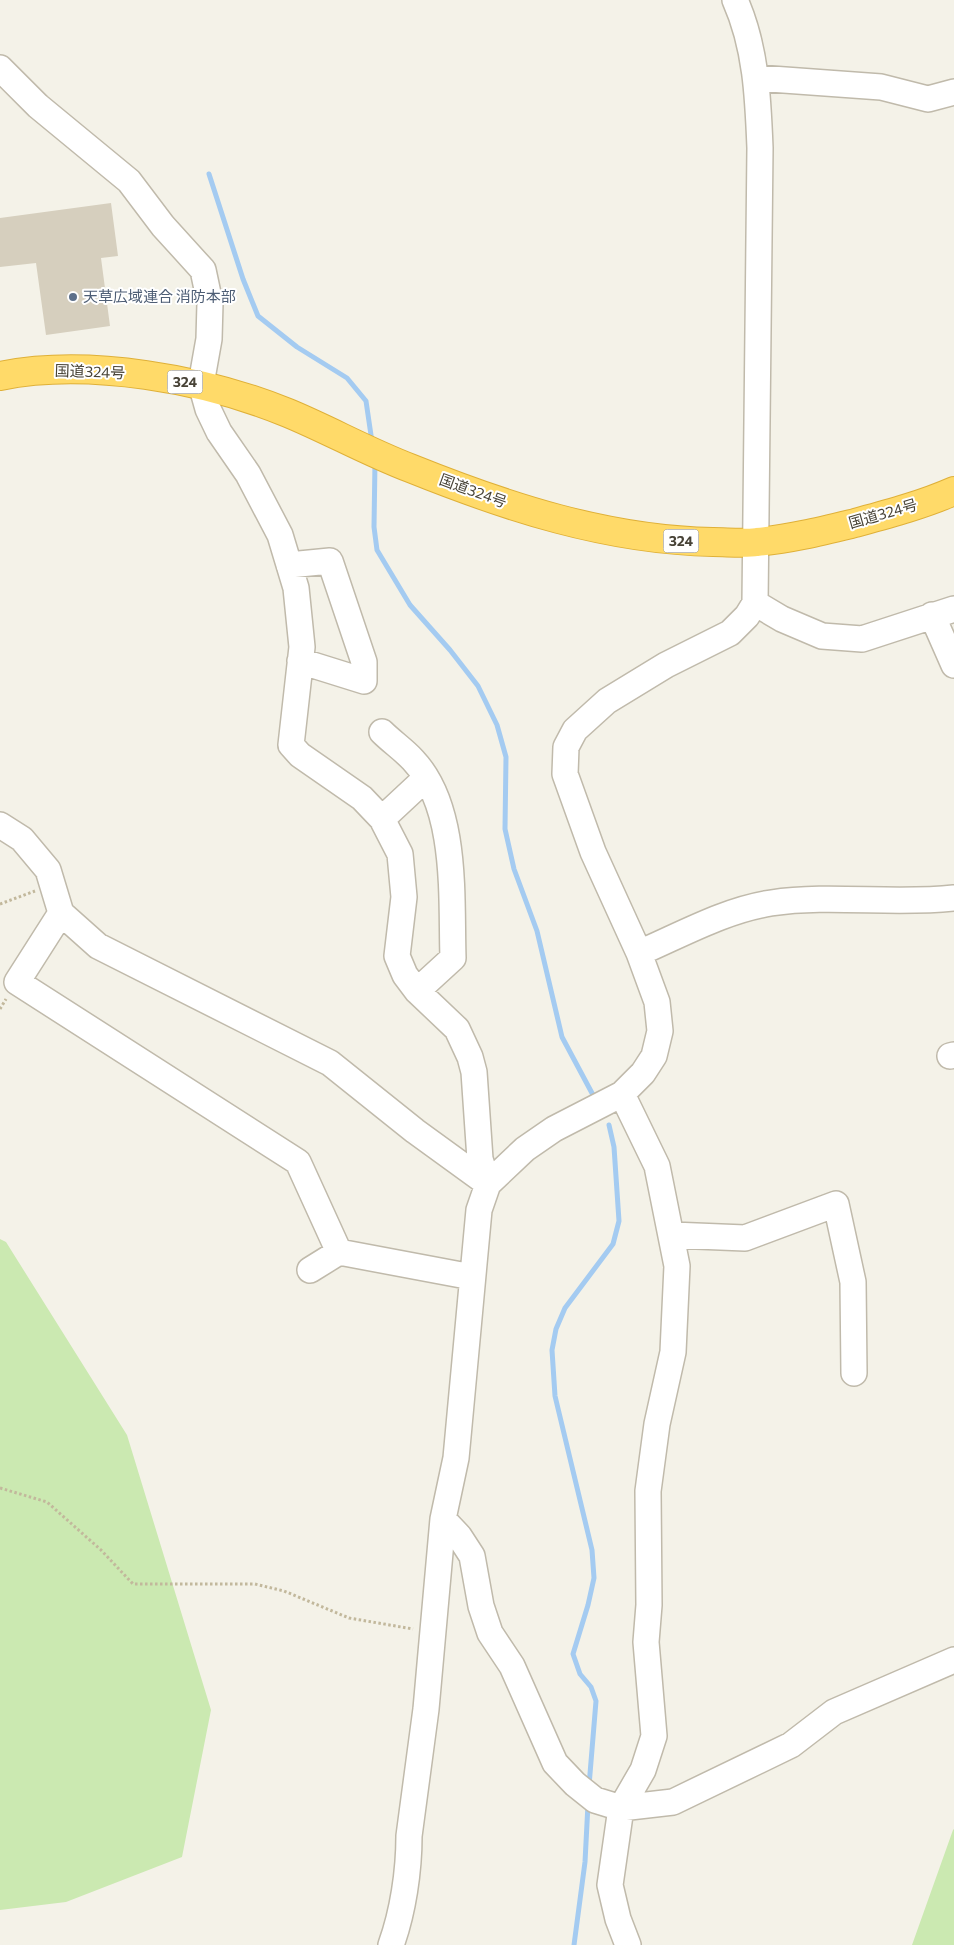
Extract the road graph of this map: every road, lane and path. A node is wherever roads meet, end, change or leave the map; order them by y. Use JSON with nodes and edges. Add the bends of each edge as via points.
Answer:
{"nodes":[{"id":1,"x":735,"y":0,"type":"edge"},
{"id":2,"x":0,"y":68,"type":"edge"},
{"id":3,"x":757,"y":78,"type":"junction"},
{"id":4,"x":954,"y":92,"type":"edge"},
{"id":5,"x":0,"y":376,"type":"edge"},
{"id":6,"x":201,"y":384,"type":"junction"},
{"id":7,"x":954,"y":491,"type":"edge"},
{"id":8,"x":755,"y":543,"type":"junction"},
{"id":9,"x":289,"y":565,"type":"junction"},
{"id":10,"x":755,"y":603,"type":"junction"},
{"id":11,"x":943,"y":612,"type":"edge"},
{"id":12,"x":300,"y":661,"type":"junction"},
{"id":13,"x":954,"y":665,"type":"edge"},
{"id":14,"x":382,"y":732,"type":"dead end"},
{"id":15,"x":426,"y":778,"type":"junction"},
{"id":16,"x":382,"y":819,"type":"junction"},
{"id":17,"x":0,"y":825,"type":"edge"},
{"id":18,"x":52,"y":885,"type":"junction"},
{"id":19,"x":954,"y":898,"type":"edge"},
{"id":20,"x":0,"y":904,"type":"edge"},
{"id":21,"x":61,"y":913,"type":"junction"},
{"id":22,"x":639,"y":952,"type":"junction"},
{"id":23,"x":417,"y":991,"type":"junction"},
{"id":24,"x":622,"y":1094,"type":"junction"},
{"id":25,"x":488,"y":1184,"type":"junction"},
{"id":26,"x":672,"y":1235,"type":"junction"},
{"id":27,"x":339,"y":1252,"type":"junction"},
{"id":28,"x":310,"y":1270,"type":"dead end"},
{"id":29,"x":472,"y":1277,"type":"junction"},
{"id":30,"x":854,"y":1372,"type":"dead end"},
{"id":31,"x":0,"y":1488,"type":"edge"},
{"id":32,"x":443,"y":1519,"type":"junction"},
{"id":33,"x":434,"y":1631,"type":"junction"},
{"id":34,"x":954,"y":1660,"type":"edge"},
{"id":35,"x":621,"y":1808,"type":"junction"},
{"id":36,"x":390,"y":1945,"type":"edge"},
{"id":37,"x":628,"y":1945,"type":"edge"}],
"edges":[{"from":1,"to":3,"type":"street","via":[[745,22]]},
{"from":2,"to":6,"type":"street","via":[[38,106],[129,181],[163,226],[203,270],[210,312],[210,339]]},
{"from":3,"to":4,"type":"street","via":[[881,87],[928,99]]},
{"from":3,"to":8,"type":"street","via":[[760,148]]},
{"from":5,"to":6,"type":"highway","name":"国道324号","number":"324","via":[[58,370],[116,372]]},
{"from":6,"to":8,"type":"highway","name":"国道324号","number":"324","via":[[286,412],[410,469],[540,515],[612,533],[685,541]]},
{"from":6,"to":9,"type":"street","via":[[219,432],[248,474],[280,535]]},
{"from":7,"to":8,"type":"highway","name":"国道324号","number":"324","via":[[879,517],[798,537]]},
{"from":8,"to":10,"type":"street"},
{"from":9,"to":12,"type":"street","via":[[296,588],[302,647]]},
{"from":9,"to":12,"type":"street","via":[[330,561],[364,662],[364,681]]},
{"from":10,"to":11,"type":"street","via":[[822,636],[862,639]]},
{"from":10,"to":22,"type":"street","via":[[730,633],[666,665],[607,701],[575,730],[566,747],[565,774],[593,852]]},
{"from":11,"to":13,"type":"street"},
{"from":12,"to":16,"type":"street","via":[[291,745],[300,755],[362,798]]},
{"from":14,"to":15,"type":"street","via":[[414,761]]},
{"from":15,"to":16,"type":"street"},
{"from":15,"to":23,"type":"street","via":[[443,818],[450,854],[453,958]]},
{"from":16,"to":23,"type":"street","via":[[400,854],[404,897],[397,956]]},
{"from":17,"to":18,"type":"street","via":[[22,839],[48,870]]},
{"from":18,"to":20,"type":"path"},
{"from":18,"to":21,"type":"street"},
{"from":19,"to":22,"type":"street","via":[[815,898],[770,903],[736,912]]},
{"from":21,"to":25,"type":"street","via":[[98,946],[330,1063]]},
{"from":21,"to":27,"type":"street","via":[[17,982],[298,1162]]},
{"from":22,"to":24,"type":"street","via":[[657,1002],[660,1031],[654,1056],[644,1073]]},
{"from":23,"to":25,"type":"street","via":[[457,1029],[470,1057],[474,1072],[480,1160]]},
{"from":24,"to":25,"type":"street","via":[[554,1129],[525,1149]]},
{"from":24,"to":26,"type":"street","via":[[657,1166]]},
{"from":25,"to":29,"type":"street","via":[[479,1210]]},
{"from":26,"to":30,"type":"street","via":[[745,1238],[836,1204],[853,1282]]},
{"from":26,"to":35,"type":"street","via":[[677,1266],[672,1352],[657,1424],[648,1491],[649,1605],[646,1642],[654,1736],[643,1770]]},
{"from":27,"to":28,"type":"street"},
{"from":27,"to":29,"type":"street"},
{"from":29,"to":32,"type":"street","via":[[456,1458]]},
{"from":31,"to":33,"type":"path","via":[[47,1502],[101,1550],[133,1584],[255,1584],[349,1618]]},
{"from":32,"to":33,"type":"street"},
{"from":32,"to":35,"type":"street","via":[[472,1556],[480,1606],[490,1633],[512,1666],[555,1764],[586,1793]]},
{"from":33,"to":36,"type":"street","via":[[409,1854],[396,1931]]},
{"from":34,"to":35,"type":"street","via":[[834,1712],[791,1745],[673,1802]]},
{"from":35,"to":37,"type":"street","via":[[610,1885]]}]}
